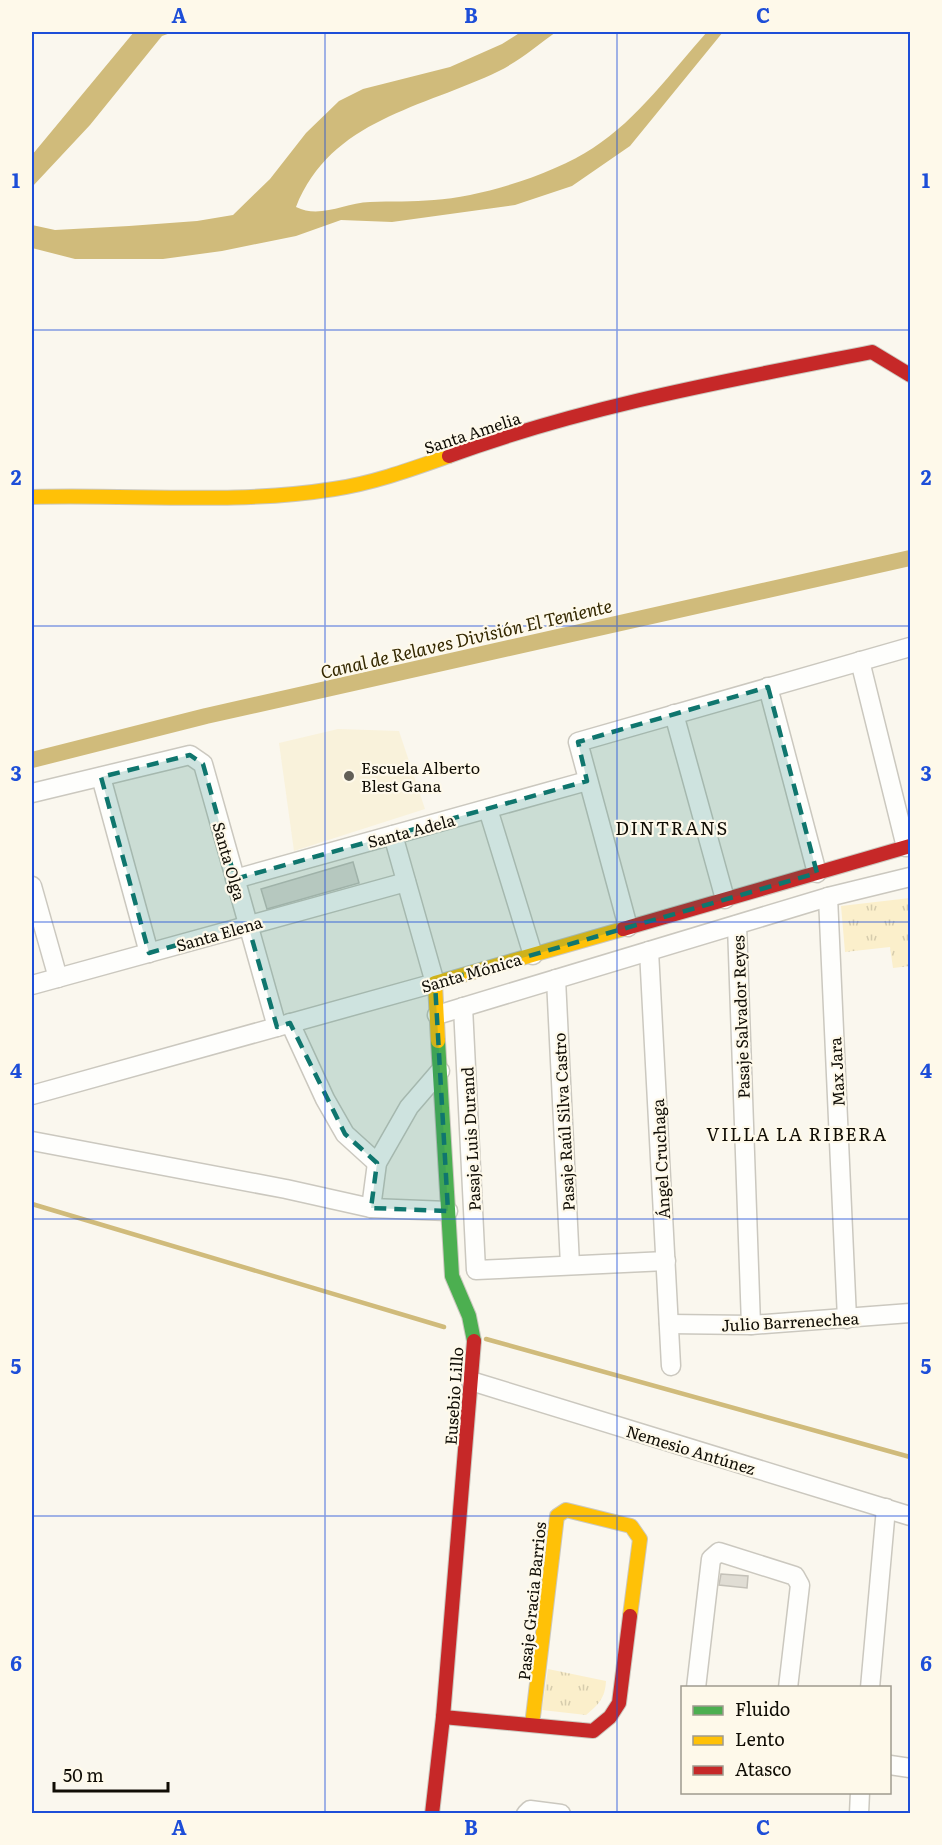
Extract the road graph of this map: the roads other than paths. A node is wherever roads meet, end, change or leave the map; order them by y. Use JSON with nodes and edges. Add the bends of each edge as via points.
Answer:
{"nodes":[{"id":1,"x":910,"y":375,"type":"edge"},
{"id":2,"x":32,"y":496,"type":"edge"},
{"id":3,"x":910,"y":647,"type":"edge"},
{"id":4,"x":860,"y":661,"type":"junction"},
{"id":5,"x":768,"y":687,"type":"junction"},
{"id":6,"x":674,"y":714,"type":"junction"},
{"id":7,"x":101,"y":777,"type":"junction"},
{"id":8,"x":587,"y":781,"type":"junction"},
{"id":9,"x":32,"y":793,"type":"edge"},
{"id":10,"x":488,"y":809,"type":"junction"},
{"id":11,"x":393,"y":835,"type":"junction"},
{"id":12,"x":908,"y":847,"type":"edge"},
{"id":13,"x":817,"y":873,"type":"junction"},
{"id":14,"x":910,"y":877,"type":"edge"},
{"id":15,"x":236,"y":879,"type":"junction"},
{"id":16,"x":406,"y":882,"type":"junction"},
{"id":17,"x":32,"y":886,"type":"edge"},
{"id":18,"x":828,"y":897,"type":"junction"},
{"id":19,"x":725,"y":899,"type":"junction"},
{"id":20,"x":248,"y":925,"type":"junction"},
{"id":21,"x":737,"y":925,"type":"junction"},
{"id":22,"x":628,"y":927,"type":"junction"},
{"id":23,"x":649,"y":951,"type":"junction"},
{"id":24,"x":149,"y":953,"type":"junction"},
{"id":25,"x":533,"y":954,"type":"junction"},
{"id":26,"x":58,"y":978,"type":"junction"},
{"id":27,"x":556,"y":979,"type":"junction"},
{"id":28,"x":435,"y":983,"type":"junction"},
{"id":29,"x":32,"y":986,"type":"edge"},
{"id":30,"x":464,"y":1007,"type":"junction"},
{"id":31,"x":437,"y":1015,"type":"junction"},
{"id":32,"x":284,"y":1025,"type":"junction"},
{"id":33,"x":440,"y":1071,"type":"junction"},
{"id":34,"x":32,"y":1095,"type":"edge"},
{"id":35,"x":32,"y":1141,"type":"edge"},
{"id":36,"x":377,"y":1163,"type":"junction"},
{"id":37,"x":371,"y":1208,"type":"junction"},
{"id":38,"x":448,"y":1211,"type":"junction"},
{"id":39,"x":666,"y":1261,"type":"junction"},
{"id":40,"x":570,"y":1265,"type":"junction"},
{"id":41,"x":910,"y":1313,"type":"edge"},
{"id":42,"x":847,"y":1319,"type":"junction"},
{"id":43,"x":669,"y":1324,"type":"junction"},
{"id":44,"x":750,"y":1325,"type":"junction"},
{"id":45,"x":671,"y":1366,"type":"dead end"},
{"id":46,"x":471,"y":1382,"type":"junction"},
{"id":47,"x":886,"y":1508,"type":"junction"},
{"id":48,"x":910,"y":1516,"type":"edge"},
{"id":49,"x":696,"y":1686,"type":"edge"},
{"id":50,"x":788,"y":1686,"type":"edge"},
{"id":51,"x":870,"y":1686,"type":"edge"},
{"id":52,"x":443,"y":1717,"type":"junction"},
{"id":53,"x":532,"y":1725,"type":"junction"},
{"id":54,"x":891,"y":1765,"type":"edge"},
{"id":55,"x":910,"y":1768,"type":"edge"},
{"id":56,"x":860,"y":1794,"type":"edge"},
{"id":57,"x":432,"y":1814,"type":"edge"},
{"id":58,"x":526,"y":1814,"type":"edge"},
{"id":59,"x":561,"y":1814,"type":"edge"},
{"id":60,"x":859,"y":1814,"type":"edge"}],
"edges":[{"from":1,"to":2,"type":"street","name":"Santa Amelia","via":[[872,352],[861,354],[683,390],[508,436],[385,479],[335,489],[214,497]]},
{"from":3,"to":4,"type":"street"},
{"from":4,"to":5,"type":"street"},
{"from":4,"to":12,"type":"street"},
{"from":5,"to":6,"type":"street"},
{"from":5,"to":13,"type":"street"},
{"from":6,"to":8,"type":"street","via":[[578,742]]},
{"from":6,"to":19,"type":"street"},
{"from":7,"to":9,"type":"street"},
{"from":7,"to":15,"type":"street","name":"Santa Olga","via":[[190,755],[203,764]]},
{"from":7,"to":24,"type":"street"},
{"from":8,"to":10,"type":"street","name":"Santa Adela"},
{"from":8,"to":22,"type":"street"},
{"from":10,"to":11,"type":"street","name":"Santa Adela"},
{"from":10,"to":25,"type":"street"},
{"from":11,"to":15,"type":"street","name":"Santa Adela"},
{"from":11,"to":16,"type":"street"},
{"from":12,"to":13,"type":"street","name":"Santa Mónica"},
{"from":13,"to":19,"type":"street","name":"Santa Mónica"},
{"from":14,"to":18,"type":"street","name":"Santa Mónica"},
{"from":15,"to":20,"type":"street","name":"Santa Olga"},
{"from":16,"to":20,"type":"street","name":"Santa Elena"},
{"from":16,"to":28,"type":"street"},
{"from":17,"to":26,"type":"street"},
{"from":18,"to":21,"type":"street","name":"Santa Mónica"},
{"from":18,"to":42,"type":"street","name":"Max Jara"},
{"from":19,"to":22,"type":"street","name":"Santa Mónica"},
{"from":20,"to":24,"type":"street","name":"Santa Elena"},
{"from":20,"to":32,"type":"street","name":"Santa Olga"},
{"from":21,"to":23,"type":"street","name":"Santa Mónica"},
{"from":21,"to":44,"type":"street","name":"Pasaje Salvador Reyes"},
{"from":22,"to":25,"type":"street","name":"Santa Mónica"},
{"from":23,"to":27,"type":"street","name":"Santa Mónica"},
{"from":23,"to":39,"type":"street","name":"Ángel Cruchaga"},
{"from":24,"to":26,"type":"street","name":"Santa Elena"},
{"from":25,"to":28,"type":"street","name":"Santa Mónica"},
{"from":26,"to":29,"type":"street","name":"Santa Elena"},
{"from":27,"to":30,"type":"street","name":"Santa Mónica"},
{"from":27,"to":40,"type":"street","name":"Pasaje Raúl Silva Castro"},
{"from":28,"to":31,"type":"street","name":"Eusebio Lillo"},
{"from":28,"to":32,"type":"street","name":"Santa Mónica"},
{"from":30,"to":31,"type":"street","name":"Santa Mónica"},
{"from":30,"to":40,"type":"street","name":"Pasaje Luis Durand","via":[[476,1270]]},
{"from":31,"to":33,"type":"street","name":"Eusebio Lillo"},
{"from":32,"to":34,"type":"street","name":"Santa Mónica"},
{"from":32,"to":36,"type":"street","name":"Santa Olga","via":[[345,1134]]},
{"from":33,"to":36,"type":"street","via":[[409,1107]]},
{"from":33,"to":38,"type":"street","name":"Eusebio Lillo"},
{"from":35,"to":37,"type":"street"},
{"from":36,"to":37,"type":"street"},
{"from":37,"to":38,"type":"street"},
{"from":38,"to":46,"type":"street","name":"Eusebio Lillo","via":[[452,1276],[472,1329]]},
{"from":39,"to":40,"type":"street"},
{"from":39,"to":43,"type":"street","name":"Ángel Cruchaga"},
{"from":41,"to":42,"type":"street","name":"Julio Barrenechea"},
{"from":42,"to":44,"type":"street","name":"Julio Barrenechea"},
{"from":43,"to":44,"type":"street","name":"Julio Barrenechea"},
{"from":43,"to":45,"type":"street","name":"Ángel Cruchaga"},
{"from":46,"to":47,"type":"street","name":"Nemesio Antúnez"},
{"from":46,"to":52,"type":"street","name":"Eusebio Lillo"},
{"from":47,"to":48,"type":"street","name":"Nemesio Antúnez"},
{"from":47,"to":51,"type":"street"},
{"from":49,"to":50,"type":"street","via":[[711,1559],[719,1552],[795,1576],[800,1585]]},
{"from":52,"to":53,"type":"street"},
{"from":52,"to":57,"type":"street","name":"Eusebio Lillo"},
{"from":53,"to":53,"type":"street","name":"Pasaje Gracia Barrios","via":[[593,1731],[619,1703],[640,1539],[630,1526],[566,1510],[557,1516]]},
{"from":54,"to":55,"type":"street"},
{"from":56,"to":60,"type":"street"},
{"from":58,"to":59,"type":"street","via":[[530,1810]]}]}
